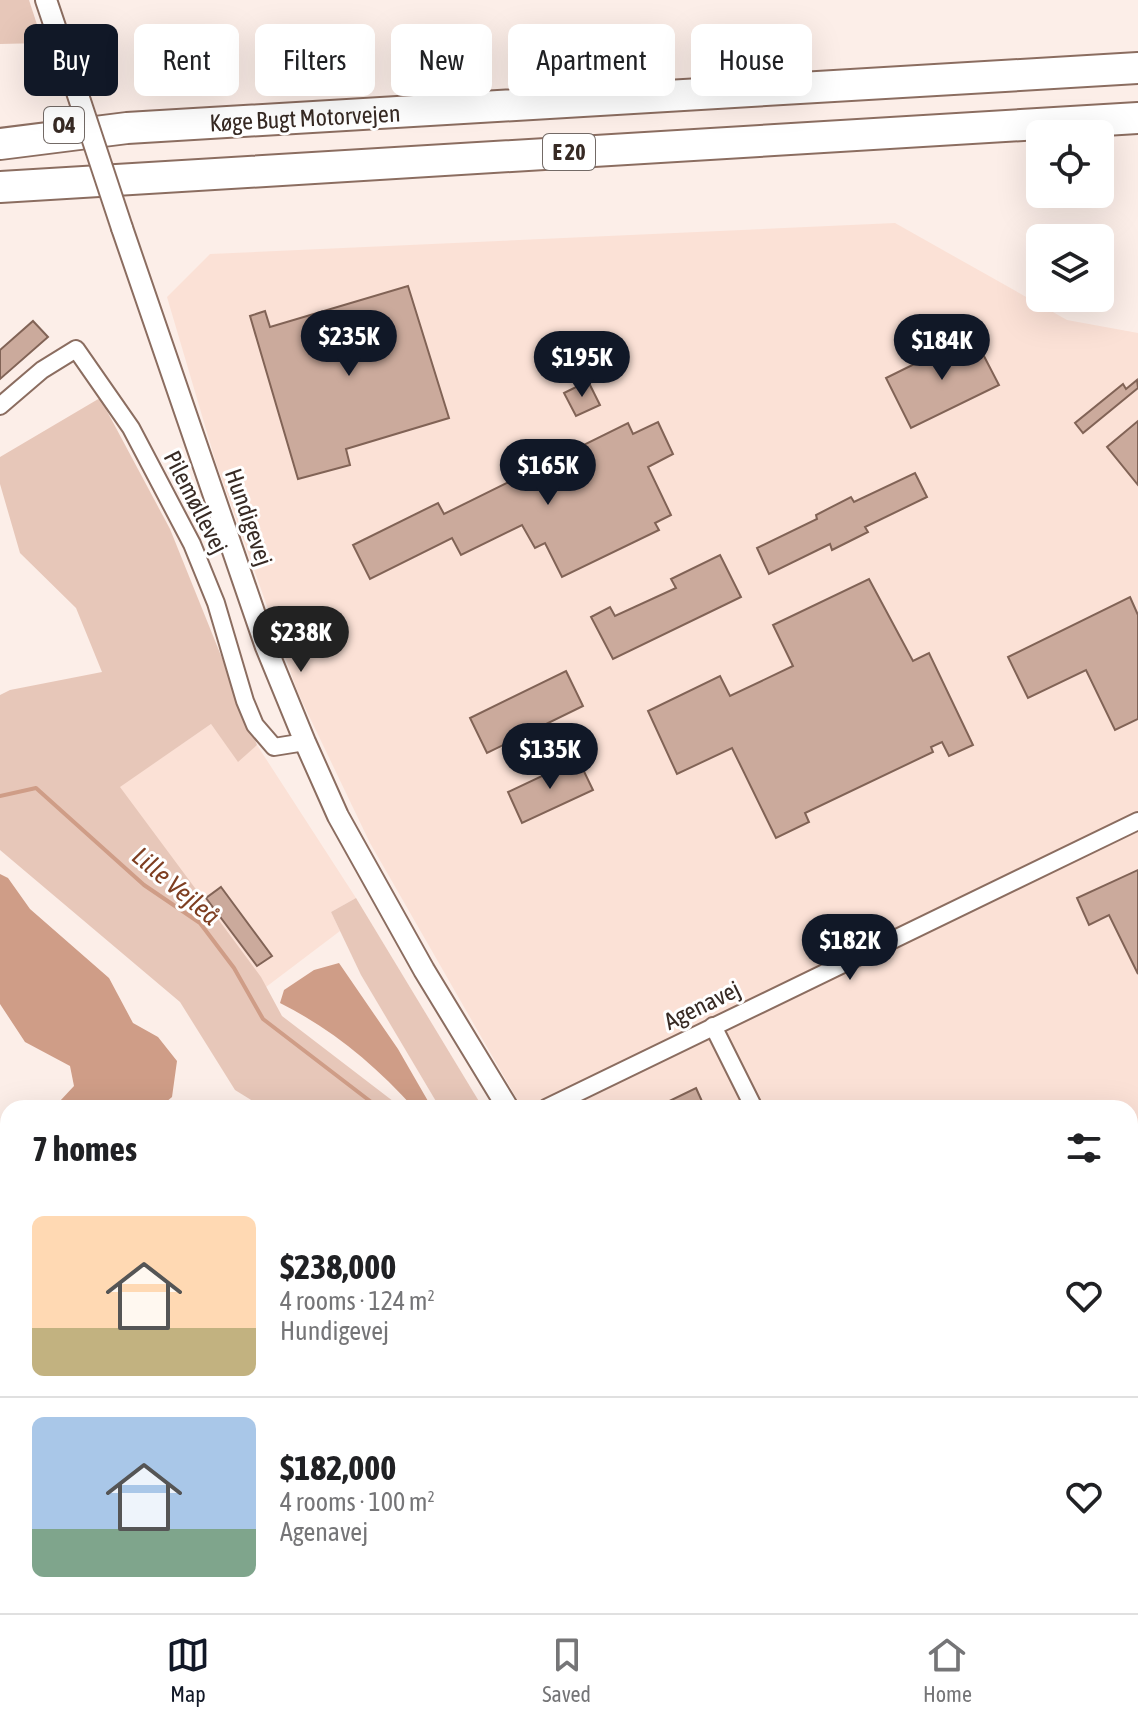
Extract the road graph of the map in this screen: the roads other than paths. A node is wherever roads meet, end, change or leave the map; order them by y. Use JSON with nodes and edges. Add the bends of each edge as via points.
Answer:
{"nodes":[{"id":1,"x":46,"y":0,"type":"edge"},
{"id":2,"x":1138,"y":68,"type":"edge"},
{"id":3,"x":1138,"y":118,"type":"edge"},
{"id":4,"x":0,"y":123,"type":"edge"},
{"id":5,"x":127,"y":128,"type":"junction"},
{"id":6,"x":0,"y":144,"type":"edge"},
{"id":7,"x":0,"y":187,"type":"edge"},
{"id":8,"x":0,"y":406,"type":"edge"},
{"id":9,"x":305,"y":742,"type":"junction"},
{"id":10,"x":1138,"y":821,"type":"edge"},
{"id":11,"x":713,"y":1026,"type":"junction"},
{"id":12,"x":503,"y":1100,"type":"edge"},
{"id":13,"x":562,"y":1100,"type":"edge"},
{"id":14,"x":750,"y":1100,"type":"edge"}],
"edges":[{"from":1,"to":9,"type":"street","name":"Hundigevej","bridge":true,"via":[[266,647]]},
{"from":2,"to":5,"type":"highway","name":"Køge Bugt Motorvejen","number":"E 20"},
{"from":3,"to":7,"type":"highway","name":"Køge Bugt Motorvejen","number":"E 20"},
{"from":4,"to":5,"type":"highway","number":"O4"},
{"from":5,"to":6,"type":"highway","name":"Køge Bugt Motorvejen","number":"E 20"},
{"from":8,"to":9,"type":"street","name":"Pilemøllevej","via":[[76,349],[131,428],[192,544],[255,725],[274,747]]},
{"from":9,"to":12,"type":"street","name":"Hundigevej","via":[[338,816]]},
{"from":10,"to":11,"type":"street","name":"Agenavej"},
{"from":11,"to":13,"type":"street","name":"Agenavej"},
{"from":11,"to":14,"type":"street"}]}
